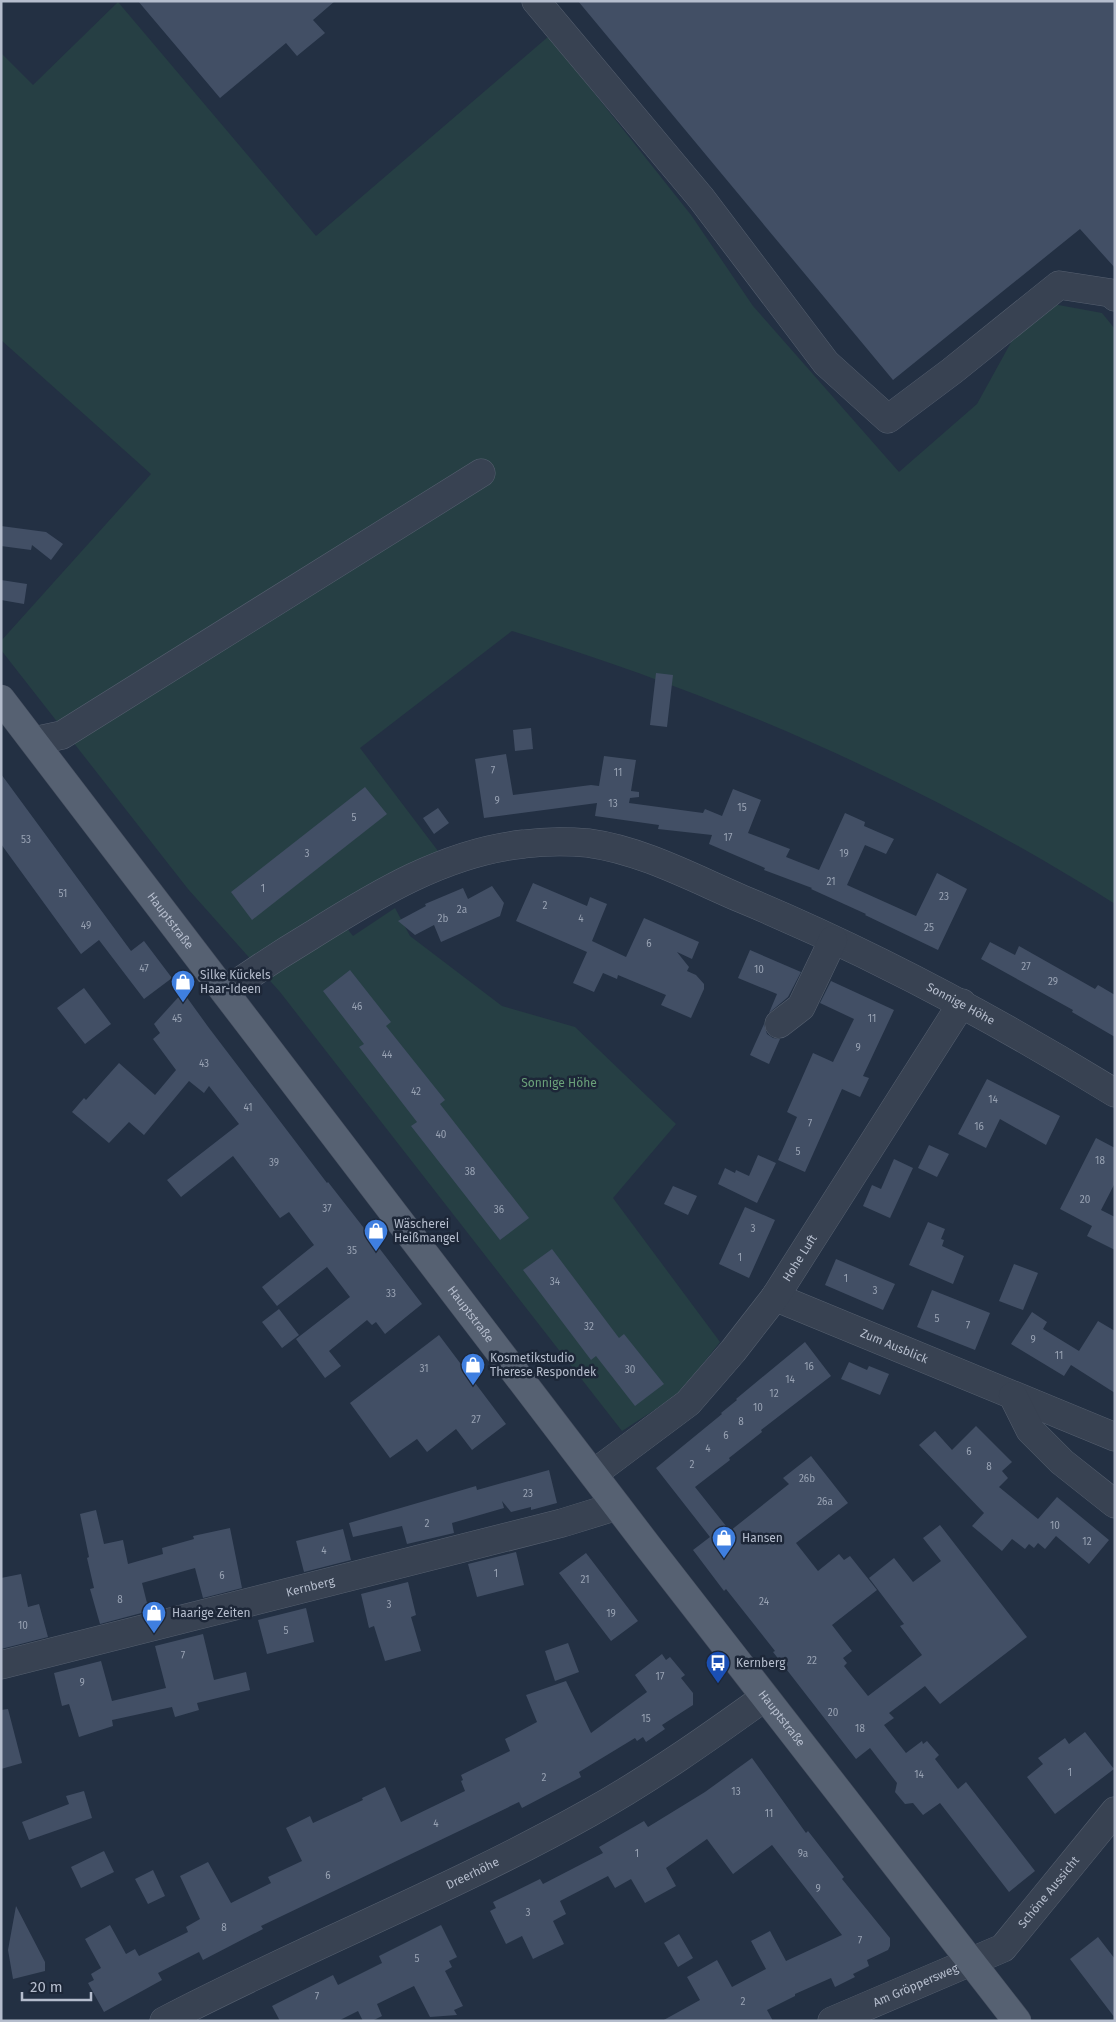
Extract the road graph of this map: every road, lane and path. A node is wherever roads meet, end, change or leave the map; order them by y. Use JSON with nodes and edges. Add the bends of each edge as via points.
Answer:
{"nodes":[{"id":1,"x":536,"y":1,"type":"edge"},
{"id":2,"x":1115,"y":297,"type":"edge"},
{"id":3,"x":482,"y":474,"type":"dead end"},
{"id":4,"x":1,"y":699,"type":"edge"},
{"id":5,"x":34,"y":741,"type":"junction"},
{"id":6,"x":834,"y":940,"type":"junction"},
{"id":7,"x":225,"y":992,"type":"junction"},
{"id":8,"x":962,"y":1003,"type":"junction"},
{"id":9,"x":778,"y":1024,"type":"dead end"},
{"id":10,"x":1115,"y":1094,"type":"edge"},
{"id":11,"x":775,"y":1298,"type":"junction"},
{"id":12,"x":1013,"y":1396,"type":"junction"},
{"id":13,"x":1115,"y":1437,"type":"edge"},
{"id":14,"x":593,"y":1474,"type":"junction"},
{"id":15,"x":1115,"y":1504,"type":"edge"},
{"id":16,"x":617,"y":1506,"type":"junction"},
{"id":17,"x":1,"y":1665,"type":"edge"},
{"id":18,"x":765,"y":1697,"type":"junction"},
{"id":19,"x":1115,"y":1810,"type":"edge"},
{"id":20,"x":971,"y":1961,"type":"junction"},
{"id":21,"x":164,"y":2021,"type":"edge"},
{"id":22,"x":832,"y":2021,"type":"edge"},
{"id":23,"x":1017,"y":2021,"type":"edge"}],
"edges":[{"from":1,"to":2,"type":"street","via":[[701,198],[826,363],[888,419],[1059,285],[1111,293]]},
{"from":3,"to":5,"type":"street","via":[[62,735]]},
{"from":4,"to":5,"type":"main road","name":"Hauptstraße"},
{"from":5,"to":7,"type":"main road","name":"Hauptstraße"},
{"from":6,"to":7,"type":"street","name":"Sonnige Höhe","via":[[624,851],[590,843],[521,844],[445,863],[382,892]]},
{"from":6,"to":8,"type":"street","name":"Sonnige Höhe"},
{"from":6,"to":9,"type":"street","via":[[800,1008]]},
{"from":7,"to":14,"type":"main road","name":"Hauptstraße"},
{"from":8,"to":10,"type":"street","name":"Sonnige Höhe"},
{"from":8,"to":11,"type":"street","name":"Hohe Luft"},
{"from":11,"to":12,"type":"street","name":"Zum Ausblick"},
{"from":11,"to":14,"type":"street","name":"Hohe Luft","via":[[688,1403]]},
{"from":12,"to":13,"type":"street","name":"Zum Ausblick"},
{"from":12,"to":15,"type":"street","via":[[1030,1430],[1062,1462]]},
{"from":14,"to":16,"type":"main road","name":"Hauptstraße"},
{"from":16,"to":17,"type":"street","name":"Kernberg","via":[[562,1523]]},
{"from":16,"to":18,"type":"main road","name":"Hauptstraße"},
{"from":18,"to":20,"type":"main road","name":"Hauptstraße"},
{"from":18,"to":21,"type":"street","name":"Dreerhöhe","via":[[676,1760],[588,1814]]},
{"from":19,"to":20,"type":"street","name":"Schöne Aussicht","via":[[1003,1948]]},
{"from":20,"to":22,"type":"street","name":"Am Gröppersweg"},
{"from":20,"to":23,"type":"main road","name":"Hauptstraße"}]}
